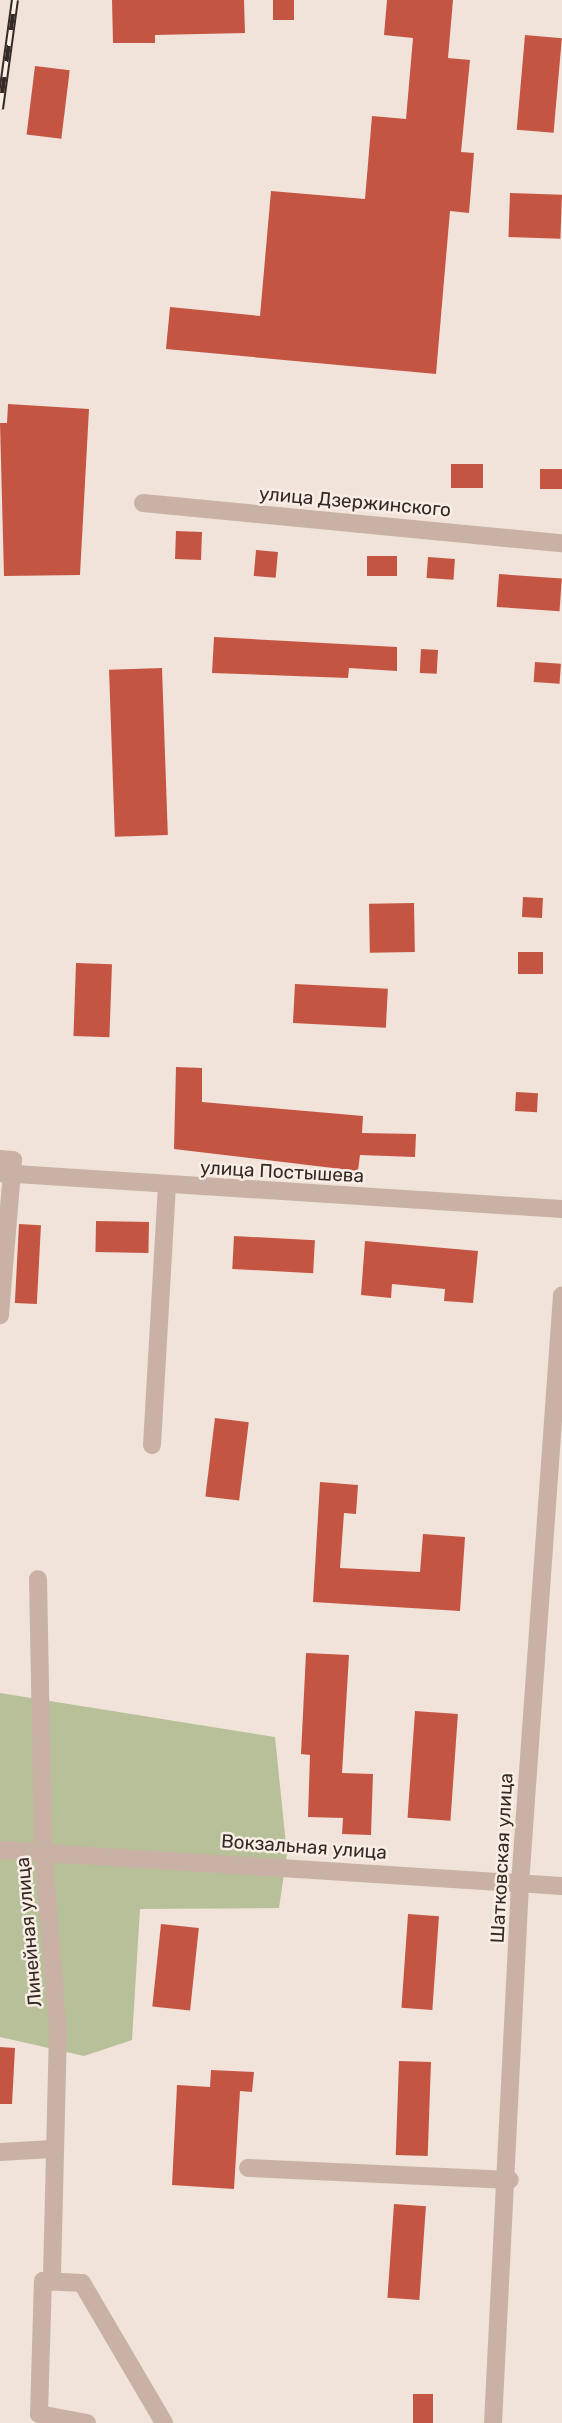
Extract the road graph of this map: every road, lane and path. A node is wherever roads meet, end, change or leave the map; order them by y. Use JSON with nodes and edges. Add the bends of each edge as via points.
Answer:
{"nodes":[{"id":1,"x":144,"y":503,"type":"dead end"},
{"id":2,"x":562,"y":543,"type":"edge"},
{"id":3,"x":0,"y":1159,"type":"edge"},
{"id":4,"x":6,"y":1174,"type":"edge"},
{"id":5,"x":167,"y":1186,"type":"junction"},
{"id":6,"x":562,"y":1209,"type":"edge"},
{"id":7,"x":562,"y":1295,"type":"edge"},
{"id":8,"x":0,"y":1315,"type":"edge"},
{"id":9,"x":152,"y":1445,"type":"dead end"},
{"id":10,"x":38,"y":1580,"type":"dead end"},
{"id":11,"x":43,"y":1849,"type":"junction"},
{"id":12,"x":0,"y":1850,"type":"edge"},
{"id":13,"x":520,"y":1884,"type":"junction"},
{"id":14,"x":562,"y":1886,"type":"edge"},
{"id":15,"x":52,"y":2148,"type":"junction"},
{"id":16,"x":0,"y":2152,"type":"edge"},
{"id":17,"x":248,"y":2168,"type":"dead end"},
{"id":18,"x":510,"y":2180,"type":"junction"},
{"id":19,"x":52,"y":2282,"type":"junction"},
{"id":20,"x":87,"y":2423,"type":"edge"},
{"id":21,"x":164,"y":2423,"type":"edge"},
{"id":22,"x":493,"y":2423,"type":"edge"}],
"edges":[{"from":1,"to":2,"type":"street","name":"улица Дзержинского"},
{"from":3,"to":4,"type":"street","via":[[13,1160]]},
{"from":4,"to":5,"type":"street","name":"улица Постышева"},
{"from":4,"to":8,"type":"street"},
{"from":5,"to":6,"type":"street","name":"улица Постышева"},
{"from":5,"to":9,"type":"street"},
{"from":7,"to":13,"type":"street","name":"Шатковская улица"},
{"from":10,"to":11,"type":"street","name":"Линейная улица"},
{"from":11,"to":12,"type":"street","name":"Вокзальная улица"},
{"from":11,"to":13,"type":"street","name":"Вокзальная улица"},
{"from":11,"to":15,"type":"street","name":"Линейная улица","via":[[58,2029]]},
{"from":13,"to":14,"type":"street","name":"Вокзальная улица"},
{"from":13,"to":18,"type":"street","name":"Шатковская улица"},
{"from":15,"to":16,"type":"street"},
{"from":15,"to":19,"type":"street","name":"Линейная улица"},
{"from":17,"to":18,"type":"street"},
{"from":18,"to":22,"type":"street","name":"Шатковская улица"},
{"from":19,"to":20,"type":"street","via":[[43,2281],[39,2414]]},
{"from":19,"to":21,"type":"street","via":[[82,2283]]}]}
